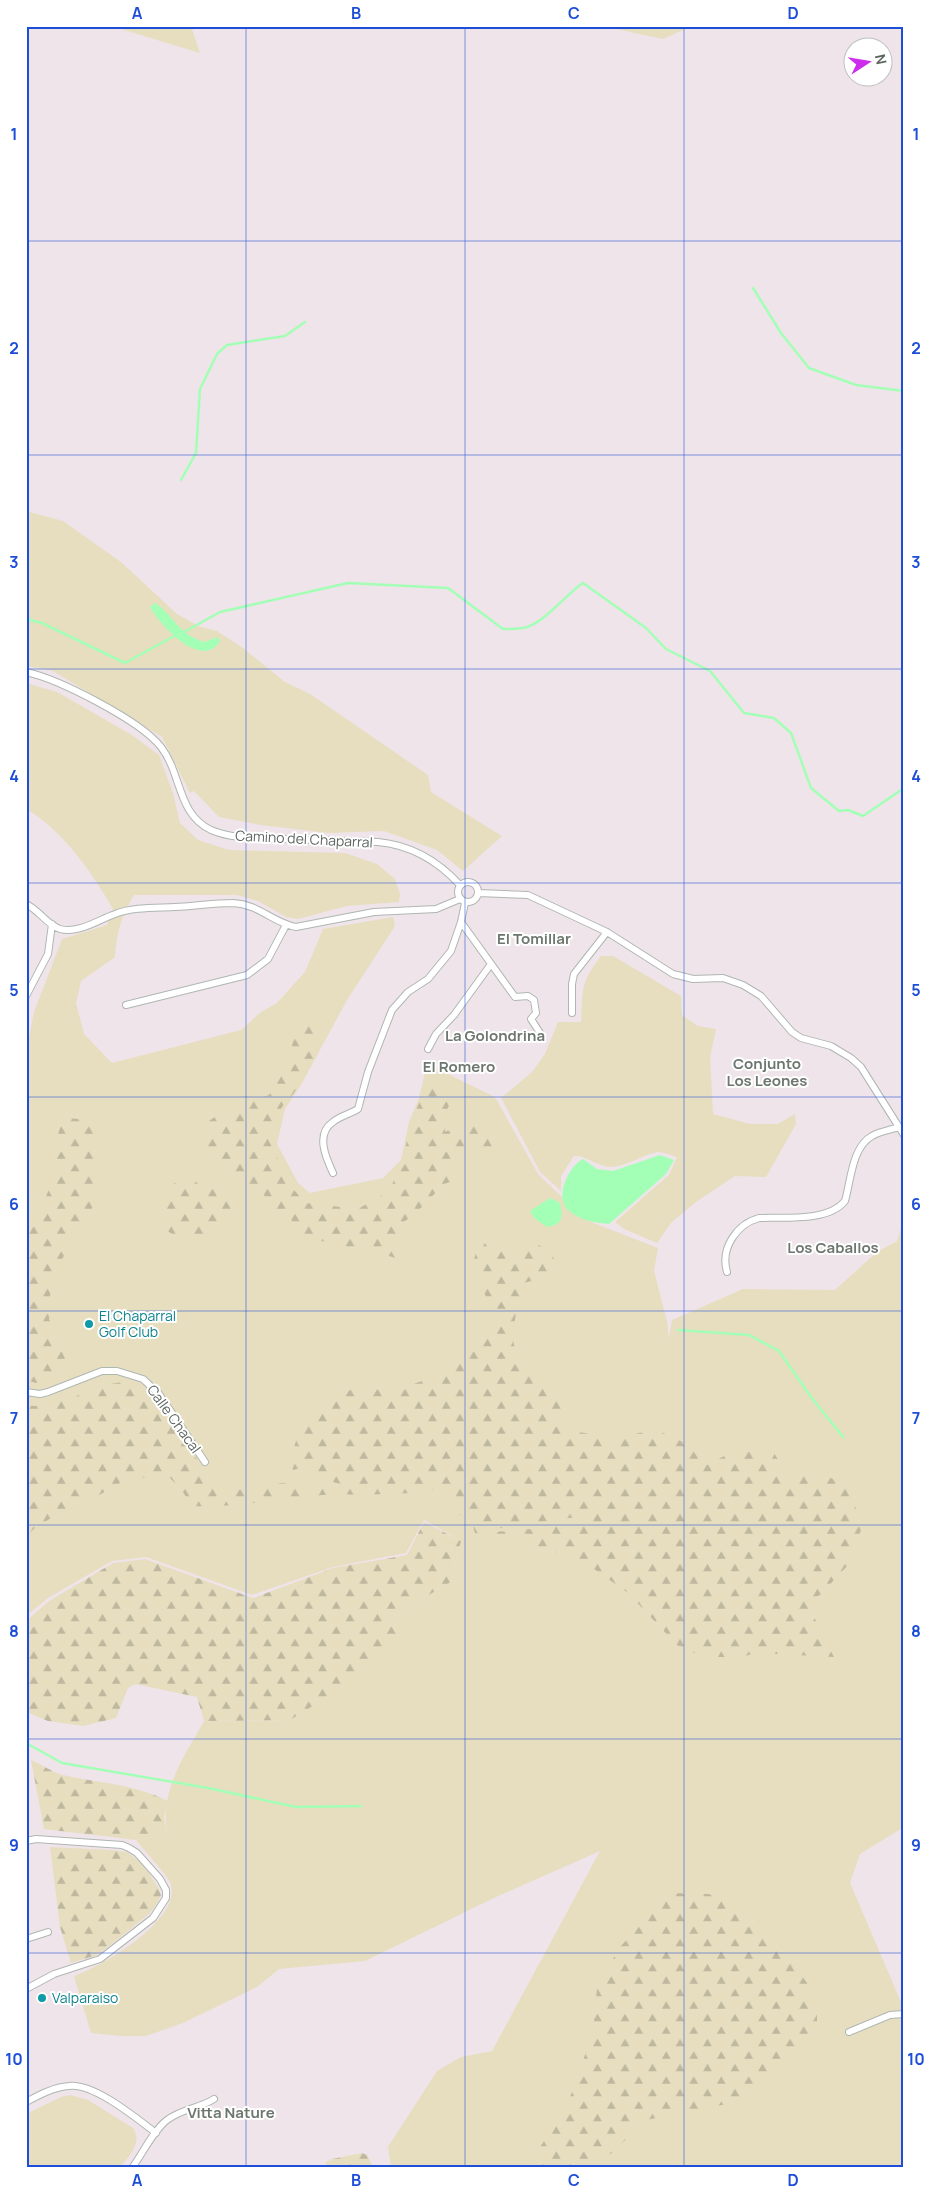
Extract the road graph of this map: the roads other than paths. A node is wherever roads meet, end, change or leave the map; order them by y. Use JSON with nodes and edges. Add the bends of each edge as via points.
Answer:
{"nodes":[{"id":1,"x":26,"y":672,"type":"edge"},
{"id":2,"x":460,"y":885,"type":"junction"},
{"id":3,"x":478,"y":893,"type":"junction"},
{"id":4,"x":462,"y":901,"type":"junction"},
{"id":5,"x":26,"y":904,"type":"edge"},
{"id":6,"x":461,"y":922,"type":"junction"},
{"id":7,"x":52,"y":924,"type":"junction"},
{"id":8,"x":286,"y":926,"type":"junction"},
{"id":9,"x":607,"y":932,"type":"junction"},
{"id":10,"x":491,"y":964,"type":"junction"},
{"id":11,"x":26,"y":996,"type":"edge"},
{"id":12,"x":126,"y":1005,"type":"dead end"},
{"id":13,"x":572,"y":1013,"type":"dead end"},
{"id":14,"x":540,"y":1033,"type":"dead end"},
{"id":15,"x":428,"y":1049,"type":"dead end"},
{"id":16,"x":899,"y":1128,"type":"junction"},
{"id":17,"x":904,"y":1135,"type":"edge"},
{"id":18,"x":333,"y":1173,"type":"dead end"},
{"id":19,"x":727,"y":1272,"type":"dead end"},
{"id":20,"x":26,"y":1392,"type":"edge"},
{"id":21,"x":205,"y":1462,"type":"dead end"},
{"id":22,"x":26,"y":1841,"type":"edge"},
{"id":23,"x":48,"y":1932,"type":"dead end"},
{"id":24,"x":26,"y":1939,"type":"edge"},
{"id":25,"x":26,"y":1989,"type":"edge"},
{"id":26,"x":904,"y":2014,"type":"edge"},
{"id":27,"x":849,"y":2032,"type":"dead end"},
{"id":28,"x":214,"y":2099,"type":"dead end"},
{"id":29,"x":26,"y":2102,"type":"edge"},
{"id":30,"x":156,"y":2133,"type":"junction"},
{"id":31,"x":132,"y":2168,"type":"edge"}],
"edges":[{"from":1,"to":2,"type":"street","name":"Camino del Chaparral","via":[[67,686],[155,740],[167,756],[188,810],[211,830],[250,838],[399,845],[428,858]]},
{"from":2,"to":3,"type":"street","via":[[470,882]]},
{"from":2,"to":4,"type":"street","via":[[457,894]]},
{"from":3,"to":4,"type":"street","via":[[474,901]]},
{"from":3,"to":9,"type":"street","via":[[528,896]]},
{"from":4,"to":6,"type":"street"},
{"from":4,"to":8,"type":"street","via":[[436,909],[374,912],[296,928]]},
{"from":5,"to":7,"type":"street"},
{"from":6,"to":10,"type":"street"},
{"from":6,"to":18,"type":"street","via":[[451,950],[437,968],[392,1010],[368,1072],[358,1109],[326,1129],[324,1148]]},
{"from":7,"to":8,"type":"street","via":[[75,930],[129,910],[235,903],[259,909]]},
{"from":7,"to":11,"type":"street","via":[[48,954]]},
{"from":8,"to":12,"type":"street","via":[[268,959],[247,975]]},
{"from":9,"to":13,"type":"street","via":[[574,974]]},
{"from":9,"to":16,"type":"street","via":[[673,974],[692,979],[734,981],[761,996],[792,1032],[801,1038],[831,1046],[852,1058]]},
{"from":10,"to":14,"type":"street","via":[[515,997],[528,996],[534,1000],[536,1012],[531,1019]]},
{"from":10,"to":15,"type":"street","via":[[436,1034]]},
{"from":16,"to":17,"type":"street"},
{"from":16,"to":19,"type":"street","via":[[872,1136],[863,1143],[845,1201],[840,1207],[824,1214],[759,1218],[741,1227],[728,1247]]},
{"from":20,"to":21,"type":"street","name":"Calle Chacal","via":[[48,1392],[98,1372],[118,1370],[131,1373],[143,1378],[159,1394]]},
{"from":22,"to":25,"type":"street","via":[[122,1845],[137,1853],[160,1879],[166,1898],[153,1918],[100,1959],[54,1974]]},
{"from":23,"to":24,"type":"street"},
{"from":26,"to":27,"type":"street","via":[[890,2015]]},
{"from":28,"to":30,"type":"street","via":[[167,2120]]},
{"from":29,"to":30,"type":"street","via":[[58,2087],[72,2085],[96,2093]]},
{"from":30,"to":31,"type":"street"}]}
